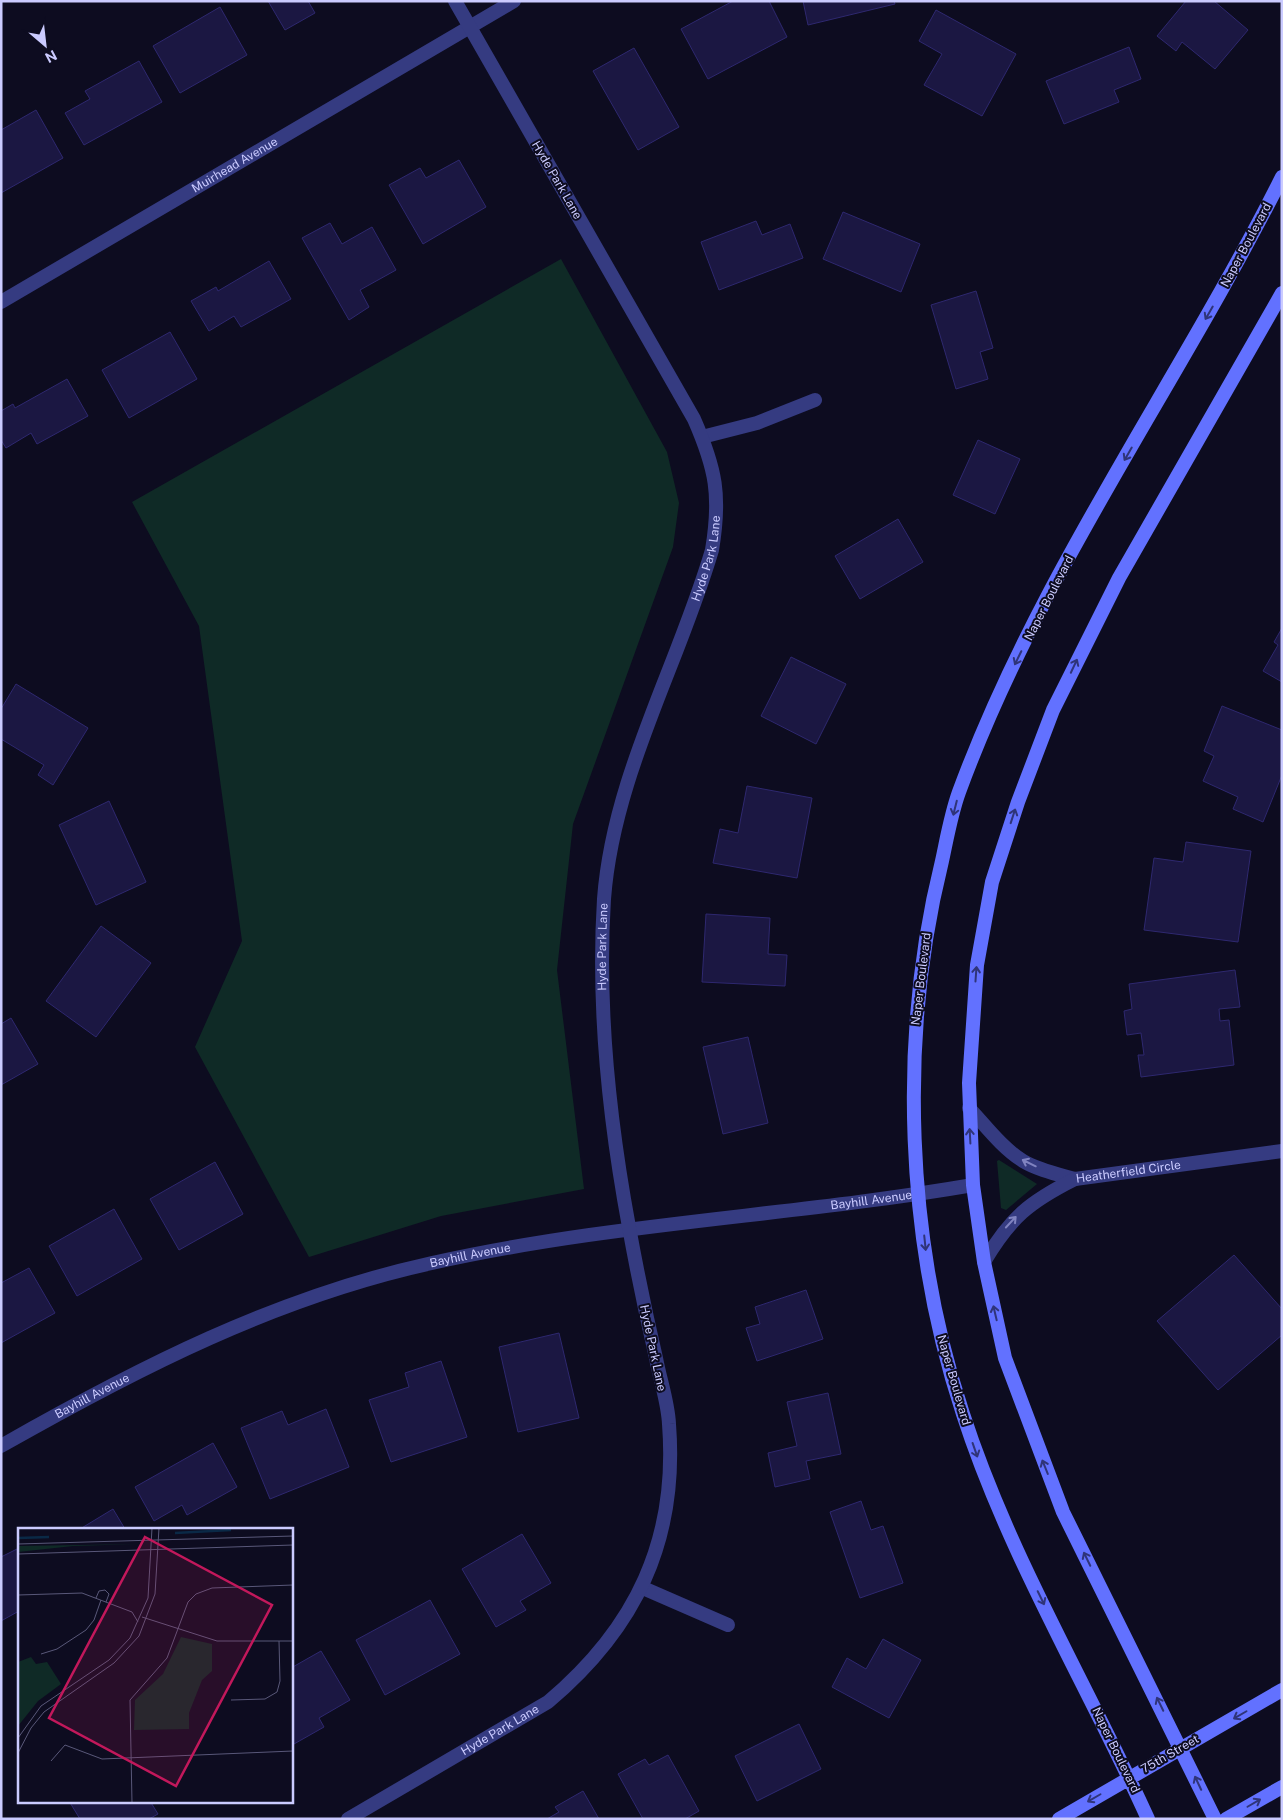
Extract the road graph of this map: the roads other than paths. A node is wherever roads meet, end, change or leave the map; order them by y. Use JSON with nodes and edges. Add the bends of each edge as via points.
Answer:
{"nodes":[{"id":1,"x":455,"y":1,"type":"edge"},
{"id":2,"x":514,"y":1,"type":"edge"},
{"id":3,"x":469,"y":27,"type":"junction"},
{"id":4,"x":1282,"y":178,"type":"edge"},
{"id":5,"x":1282,"y":293,"type":"edge"},
{"id":6,"x":1,"y":302,"type":"edge"},
{"id":7,"x":815,"y":400,"type":"dead end"},
{"id":8,"x":702,"y":437,"type":"junction"},
{"id":9,"x":969,"y":1108,"type":"junction"},
{"id":10,"x":1282,"y":1150,"type":"edge"},
{"id":11,"x":1075,"y":1179,"type":"junction"},
{"id":12,"x":973,"y":1185,"type":"junction"},
{"id":13,"x":920,"y":1194,"type":"junction"},
{"id":14,"x":629,"y":1229,"type":"junction"},
{"id":15,"x":984,"y":1262,"type":"junction"},
{"id":16,"x":1,"y":1446,"type":"edge"},
{"id":17,"x":643,"y":1588,"type":"junction"},
{"id":18,"x":728,"y":1625,"type":"dead end"},
{"id":19,"x":1282,"y":1690,"type":"edge"},
{"id":20,"x":1181,"y":1748,"type":"junction"},
{"id":21,"x":1130,"y":1778,"type":"junction"},
{"id":22,"x":1282,"y":1787,"type":"edge"},
{"id":23,"x":348,"y":1819,"type":"edge"},
{"id":24,"x":1059,"y":1819,"type":"edge"},
{"id":25,"x":1148,"y":1819,"type":"edge"},
{"id":26,"x":1215,"y":1819,"type":"edge"},
{"id":27,"x":1226,"y":1819,"type":"edge"}],
"edges":[{"from":1,"to":3,"type":"street","name":"Hyde Park Lane"},
{"from":2,"to":3,"type":"street","name":"Muirhead Avenue"},
{"from":3,"to":6,"type":"street","name":"Muirhead Avenue"},
{"from":3,"to":8,"type":"street","name":"Hyde Park Lane"},
{"from":4,"to":13,"type":"main road","name":"Naper Boulevard","one_way":true,"via":[[1244,253],[1052,588],[995,704],[958,796],[929,912],[915,1020],[914,1120]]},
{"from":9,"to":5,"type":"main road","one_way":true,"via":[[977,965],[992,882],[1042,738],[1119,578]]},
{"from":7,"to":8,"type":"street","via":[[757,423]]},
{"from":8,"to":14,"type":"street","name":"Hyde Park Lane","via":[[716,483],[716,526],[712,550],[631,775],[615,832],[604,895],[601,966],[606,1059]]},
{"from":11,"to":9,"type":"street","name":"Heatherfield Circle","one_way":true,"via":[[1047,1172],[1022,1160],[1003,1145]]},
{"from":12,"to":9,"type":"main road","one_way":true},
{"from":10,"to":11,"type":"street","name":"Heatherfield Circle"},
{"from":15,"to":11,"type":"street","one_way":true,"via":[[1010,1222],[1049,1192]]},
{"from":12,"to":13,"type":"street","name":"Bayhill Avenue"},
{"from":12,"to":15,"type":"main road"},
{"from":13,"to":14,"type":"street","name":"Bayhill Avenue"},
{"from":13,"to":21,"type":"main road","name":"Naper Boulevard","one_way":true,"via":[[928,1271],[942,1339],[956,1395],[988,1487]]},
{"from":14,"to":16,"type":"street","name":"Bayhill Avenue","via":[[431,1263],[284,1307],[166,1357]]},
{"from":14,"to":17,"type":"street","name":"Hyde Park Lane","via":[[670,1422],[670,1490],[658,1547]]},
{"from":20,"to":15,"type":"main road","one_way":true,"via":[[1060,1504],[1005,1358]]},
{"from":17,"to":18,"type":"street"},
{"from":17,"to":23,"type":"street","name":"Hyde Park Lane","via":[[610,1636],[572,1682],[548,1702]]},
{"from":19,"to":20,"type":"main road","name":"75th Street","one_way":true},
{"from":20,"to":21,"type":"main road","name":"75th Street"},
{"from":26,"to":20,"type":"main road","one_way":true},
{"from":21,"to":24,"type":"main road","name":"75th Street","one_way":true},
{"from":21,"to":25,"type":"main road","name":"Naper Boulevard"},
{"from":27,"to":22,"type":"main road","one_way":true}]}
